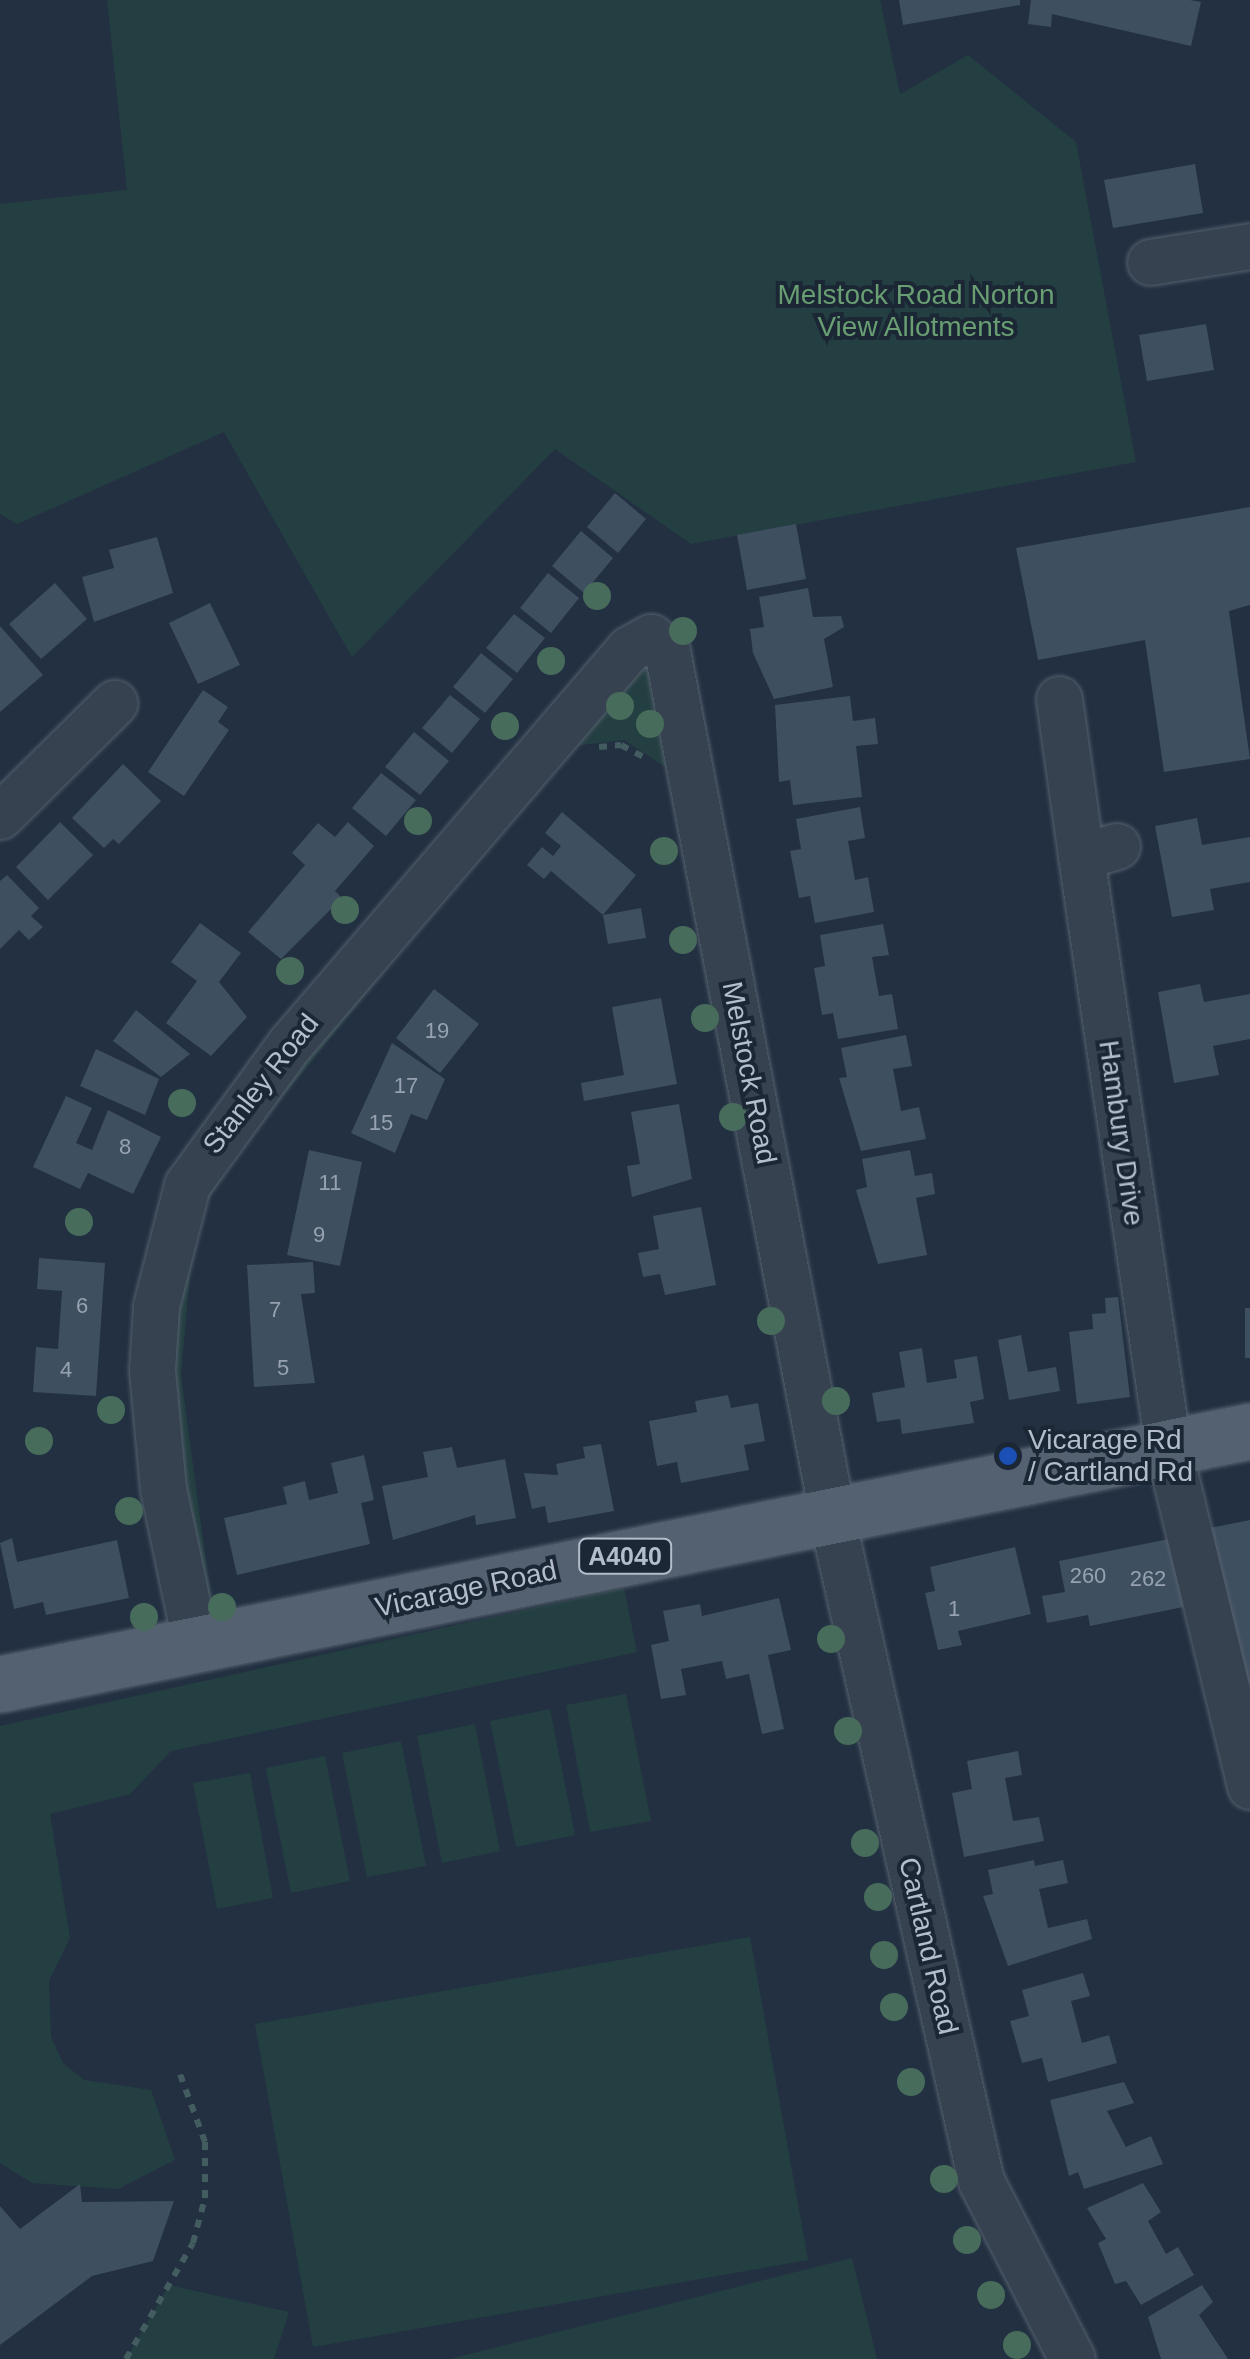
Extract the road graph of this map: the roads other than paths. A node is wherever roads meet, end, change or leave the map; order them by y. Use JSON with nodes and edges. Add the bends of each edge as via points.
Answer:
{"nodes":[{"id":1,"x":1249,"y":246,"type":"edge"},
{"id":2,"x":1150,"y":262,"type":"dead end"},
{"id":3,"x":651,"y":638,"type":"joint"},
{"id":4,"x":1059,"y":699,"type":"dead end"},
{"id":5,"x":114,"y":703,"type":"dead end"},
{"id":6,"x":0,"y":816,"type":"edge"},
{"id":7,"x":1250,"y":1431,"type":"edge"},
{"id":8,"x":1168,"y":1447,"type":"junction"},
{"id":9,"x":834,"y":1516,"type":"junction"},
{"id":10,"x":196,"y":1645,"type":"junction"},
{"id":11,"x":0,"y":1684,"type":"edge"},
{"id":12,"x":1243,"y":1728,"type":"edge"},
{"id":13,"x":1250,"y":1786,"type":"edge"},
{"id":14,"x":1072,"y":2359,"type":"edge"}],
"edges":[{"from":1,"to":2,"type":"street"},
{"from":3,"to":9,"type":"street","name":"Melstock Road","via":[[667,652]]},
{"from":3,"to":10,"type":"street","name":"Stanley Road","via":[[628,649],[288,1044],[187,1185],[156,1306],[152,1370],[163,1488]]},
{"from":4,"to":8,"type":"street","name":"Hambury Drive","via":[[1099,851]]},
{"from":5,"to":6,"type":"street"},
{"from":7,"to":8,"type":"main road","name":"Vicarage Road","number":"A4040"},
{"from":8,"to":9,"type":"main road","name":"Vicarage Road","number":"A4040"},
{"from":8,"to":12,"type":"street"},
{"from":9,"to":10,"type":"main road","name":"Vicarage Road","number":"A4040"},
{"from":9,"to":14,"type":"street","name":"Cartland Road","via":[[981,2181]]},
{"from":10,"to":11,"type":"main road","name":"Vicarage Road","number":"A4040"},
{"from":12,"to":13,"type":"street"}]}
